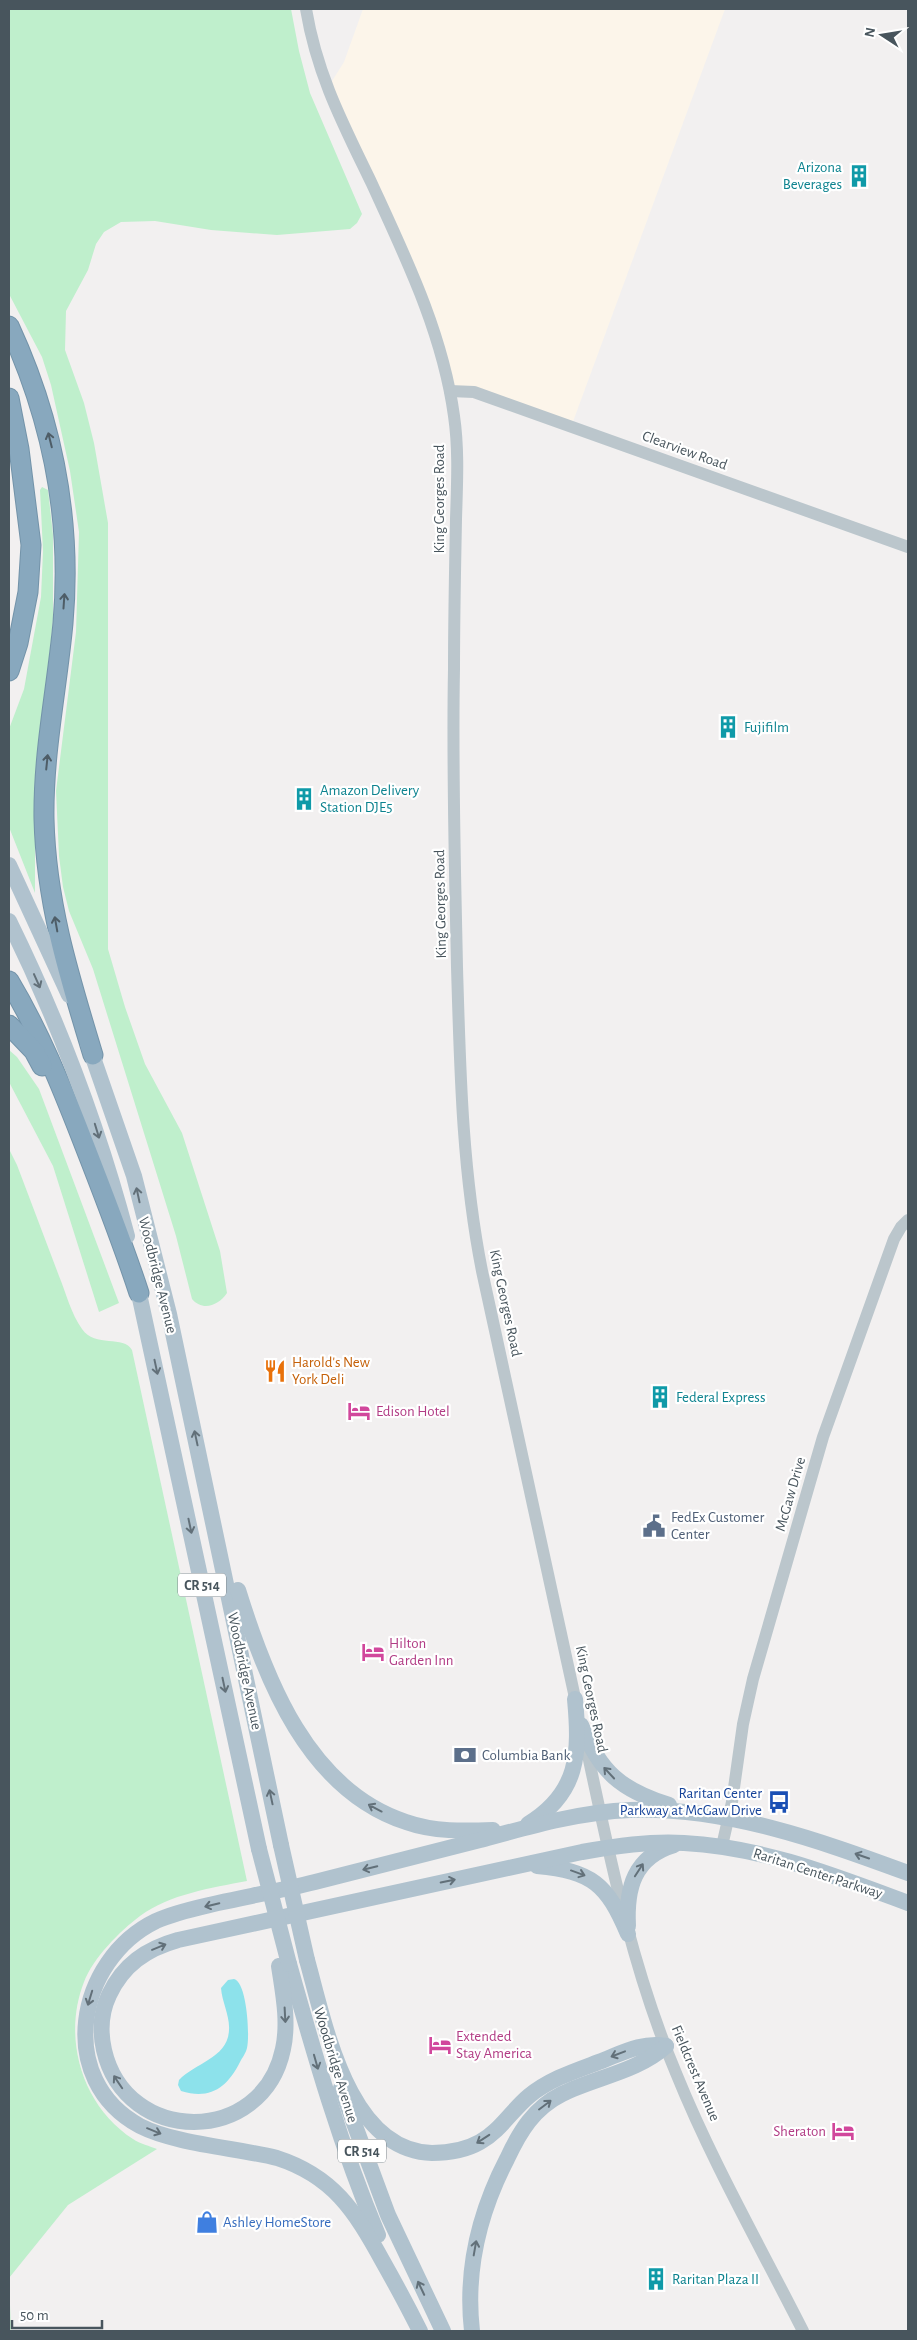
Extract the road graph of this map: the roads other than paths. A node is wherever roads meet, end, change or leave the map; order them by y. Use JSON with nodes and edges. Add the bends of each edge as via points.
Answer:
{"nodes":[{"id":1,"x":306,"y":9,"type":"edge"},
{"id":2,"x":9,"y":326,"type":"edge"},
{"id":3,"x":450,"y":391,"type":"junction"},
{"id":4,"x":9,"y":398,"type":"edge"},
{"id":5,"x":9,"y":474,"type":"edge"},
{"id":6,"x":908,"y":547,"type":"edge"},
{"id":7,"x":9,"y":662,"type":"edge"},
{"id":8,"x":9,"y":671,"type":"edge"},
{"id":9,"x":9,"y":865,"type":"edge"},
{"id":10,"x":9,"y":921,"type":"edge"},
{"id":11,"x":9,"y":981,"type":"edge"},
{"id":12,"x":9,"y":1024,"type":"edge"},
{"id":13,"x":93,"y":1055,"type":"junction"},
{"id":14,"x":83,"y":1140,"type":"junction"},
{"id":15,"x":908,"y":1220,"type":"edge"},
{"id":16,"x":139,"y":1293,"type":"junction"},
{"id":17,"x":207,"y":1485,"type":"junction"},
{"id":18,"x":576,"y":1699,"type":"junction"},
{"id":19,"x":581,"y":1725,"type":"junction"},
{"id":20,"x":600,"y":1813,"type":"junction"},
{"id":21,"x":700,"y":1814,"type":"junction"},
{"id":22,"x":728,"y":1818,"type":"junction"},
{"id":23,"x":520,"y":1829,"type":"junction"},
{"id":24,"x":684,"y":1842,"type":"junction"},
{"id":25,"x":722,"y":1846,"type":"junction"},
{"id":26,"x":608,"y":1847,"type":"junction"},
{"id":27,"x":512,"y":1867,"type":"junction"},
{"id":28,"x":908,"y":1872,"type":"edge"},
{"id":29,"x":908,"y":1903,"type":"edge"},
{"id":30,"x":628,"y":1934,"type":"junction"},
{"id":31,"x":307,"y":1960,"type":"junction"},
{"id":32,"x":284,"y":1965,"type":"junction"},
{"id":33,"x":666,"y":2046,"type":"junction"},
{"id":34,"x":420,"y":2331,"type":"edge"},
{"id":35,"x":443,"y":2331,"type":"edge"},
{"id":36,"x":472,"y":2331,"type":"edge"},
{"id":37,"x":803,"y":2331,"type":"edge"}],
"edges":[{"from":1,"to":3,"type":"street","name":"King Georges Road","via":[[322,76],[417,285],[441,353]]},
{"from":13,"to":2,"type":"highway","one_way":true,"via":[[60,946],[46,855],[45,776],[66,575],[59,482],[35,390]]},
{"from":3,"to":6,"type":"street","name":"Clearview Road","via":[[480,394]]},
{"from":3,"to":18,"type":"street","name":"King Georges Road","via":[[457,460],[452,763],[466,1169],[482,1268]]},
{"from":4,"to":8,"type":"highway","via":[[31,545],[28,592]]},
{"from":5,"to":7,"type":"highway","via":[[18,546],[19,589]]},
{"from":9,"to":13,"type":"main road","name":"Woodbridge Avenue","number":"CR 514"},
{"from":10,"to":16,"type":"main road","name":"Woodbridge Avenue","number":"CR 514","one_way":true,"via":[[49,1008],[95,1124]]},
{"from":11,"to":14,"type":"highway","via":[[38,1032]]},
{"from":12,"to":14,"type":"highway","via":[[34,1051]]},
{"from":17,"to":13,"type":"main road","name":"Woodbridge Avenue","number":"CR 514","one_way":true,"via":[[134,1176]]},
{"from":14,"to":16,"type":"highway"},
{"from":15,"to":22,"type":"street","name":"McGaw Drive","via":[[894,1239],[819,1450],[753,1680]]},
{"from":16,"to":32,"type":"main road","name":"Woodbridge Avenue","number":"CR 514","one_way":true,"bridge":true},
{"from":23,"to":17,"type":"main road","one_way":true,"via":[[451,1830],[407,1823],[367,1804],[332,1774],[295,1726],[267,1674]]},
{"from":31,"to":17,"type":"main road","name":"Woodbridge Avenue","number":"CR 514","one_way":true,"bridge":true},
{"from":18,"to":19,"type":"street","name":"King Georges Road"},
{"from":18,"to":23,"type":"main road","via":[[578,1733],[569,1782],[555,1803]]},
{"from":19,"to":20,"type":"street","name":"King Georges Road"},
{"from":21,"to":19,"type":"main road","one_way":true,"via":[[652,1800],[618,1782],[596,1756]]},
{"from":20,"to":21,"type":"main road","name":"Raritan Center Parkway","via":[[641,1810]]},
{"from":20,"to":23,"type":"main road","name":"Raritan Center Parkway"},
{"from":20,"to":26,"type":"street","name":"Fieldcrest Avenue"},
{"from":21,"to":22,"type":"main road","name":"Raritan Center Parkway"},
{"from":22,"to":25,"type":"street","name":"McGaw Drive"},
{"from":28,"to":22,"type":"main road","name":"Raritan Center Parkway","one_way":true,"via":[[792,1833]]},
{"from":23,"to":34,"type":"main road","one_way":true,"via":[[164,1918],[139,1932],[118,1950],[102,1971],[89,2003],[85,2036],[90,2062],[101,2088],[119,2110],[157,2133],[277,2158],[323,2180],[358,2217]]},
{"from":24,"to":25,"type":"main road","name":"Raritan Center Parkway"},
{"from":24,"to":26,"type":"main road","name":"Raritan Center Parkway"},
{"from":30,"to":24,"type":"main road","one_way":true,"via":[[629,1896],[637,1872],[657,1852]]},
{"from":25,"to":29,"type":"main road","name":"Raritan Center Parkway","via":[[792,1862]]},
{"from":26,"to":27,"type":"main road","name":"Raritan Center Parkway"},
{"from":26,"to":30,"type":"street","name":"Fieldcrest Avenue"},
{"from":27,"to":30,"type":"main road","one_way":true,"via":[[561,1869],[591,1879],[614,1905]]},
{"from":32,"to":27,"type":"main road","one_way":true,"via":[[283,2051],[271,2079],[248,2106],[216,2120],[177,2121],[142,2107],[120,2086],[109,2065],[102,2021],[114,1986],[138,1957],[178,1940]]},
{"from":30,"to":33,"type":"street","name":"Fieldcrest Avenue"},
{"from":33,"to":31,"type":"main road","one_way":true,"via":[[635,2048],[549,2082],[529,2096],[493,2133],[471,2146],[445,2153],[420,2152],[382,2134],[357,2104],[334,2049]]},
{"from":35,"to":31,"type":"main road","name":"Woodbridge Avenue","number":"CR 514","one_way":true,"via":[[396,2236],[371,2175],[338,2079]]},
{"from":32,"to":34,"type":"main road","name":"Woodbridge Avenue","number":"CR 514","one_way":true,"via":[[340,2138]]},
{"from":36,"to":33,"type":"main road","one_way":true,"via":[[471,2271],[478,2233],[493,2187],[521,2131],[532,2116],[554,2098],[644,2062]]},
{"from":33,"to":37,"type":"street","name":"Fieldcrest Avenue","via":[[709,2146]]}]}
